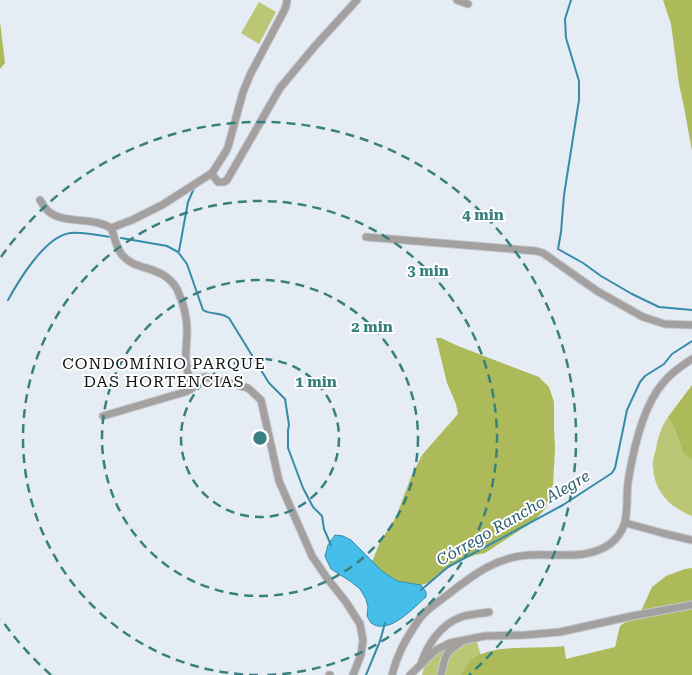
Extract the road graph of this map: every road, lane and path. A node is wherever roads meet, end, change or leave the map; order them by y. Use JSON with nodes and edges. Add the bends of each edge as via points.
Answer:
{"nodes":[{"id":1,"x":287,"y":0,"type":"edge"},
{"id":2,"x":357,"y":0,"type":"edge"},
{"id":3,"x":457,"y":0,"type":"edge"},
{"id":4,"x":468,"y":4,"type":"dead end"},
{"id":5,"x":212,"y":173,"type":"junction"},
{"id":6,"x":40,"y":200,"type":"dead end"},
{"id":7,"x":112,"y":228,"type":"junction"},
{"id":8,"x":366,"y":237,"type":"dead end"},
{"id":9,"x":692,"y":325,"type":"edge"},
{"id":10,"x":692,"y":359,"type":"edge"},
{"id":11,"x":206,"y":377,"type":"junction"},
{"id":12,"x":104,"y":416,"type":"dead end"},
{"id":13,"x":626,"y":523,"type":"junction"},
{"id":14,"x":692,"y":540,"type":"edge"},
{"id":15,"x":692,"y":605,"type":"edge"},
{"id":16,"x":488,"y":612,"type":"dead end"},
{"id":17,"x":464,"y":640,"type":"junction"},
{"id":18,"x":420,"y":665,"type":"junction"},
{"id":19,"x":354,"y":675,"type":"edge"},
{"id":20,"x":392,"y":675,"type":"edge"},
{"id":21,"x":410,"y":675,"type":"edge"},
{"id":22,"x":442,"y":675,"type":"edge"}],
"edges":[{"from":1,"to":5,"type":"street","via":[[250,75],[225,153]]},
{"from":2,"to":5,"type":"street","via":[[280,88],[227,180],[218,182]]},
{"from":3,"to":4,"type":"street"},
{"from":5,"to":7,"type":"street","via":[[162,205]]},
{"from":6,"to":7,"type":"street","via":[[56,216],[95,221]]},
{"from":7,"to":11,"type":"street","via":[[120,254],[130,262],[157,271],[172,282],[186,320],[187,372],[190,379]]},
{"from":8,"to":9,"type":"street","via":[[536,251],[643,316],[665,324]]},
{"from":10,"to":13,"type":"street","via":[[662,384],[644,417],[630,468]]},
{"from":11,"to":12,"type":"street","via":[[185,392]]},
{"from":11,"to":19,"type":"street","via":[[248,388],[261,400],[279,481],[286,498],[312,556],[360,624],[363,640]]},
{"from":13,"to":14,"type":"street"},
{"from":13,"to":20,"type":"street","via":[[618,537],[604,548],[585,554],[512,558],[478,572],[420,617],[401,648]]},
{"from":15,"to":17,"type":"street","via":[[560,632]]},
{"from":16,"to":18,"type":"street","via":[[461,617],[446,626],[429,644]]},
{"from":17,"to":18,"type":"street","via":[[445,644]]},
{"from":17,"to":22,"type":"street","via":[[447,653]]},
{"from":18,"to":21,"type":"street"}]}
